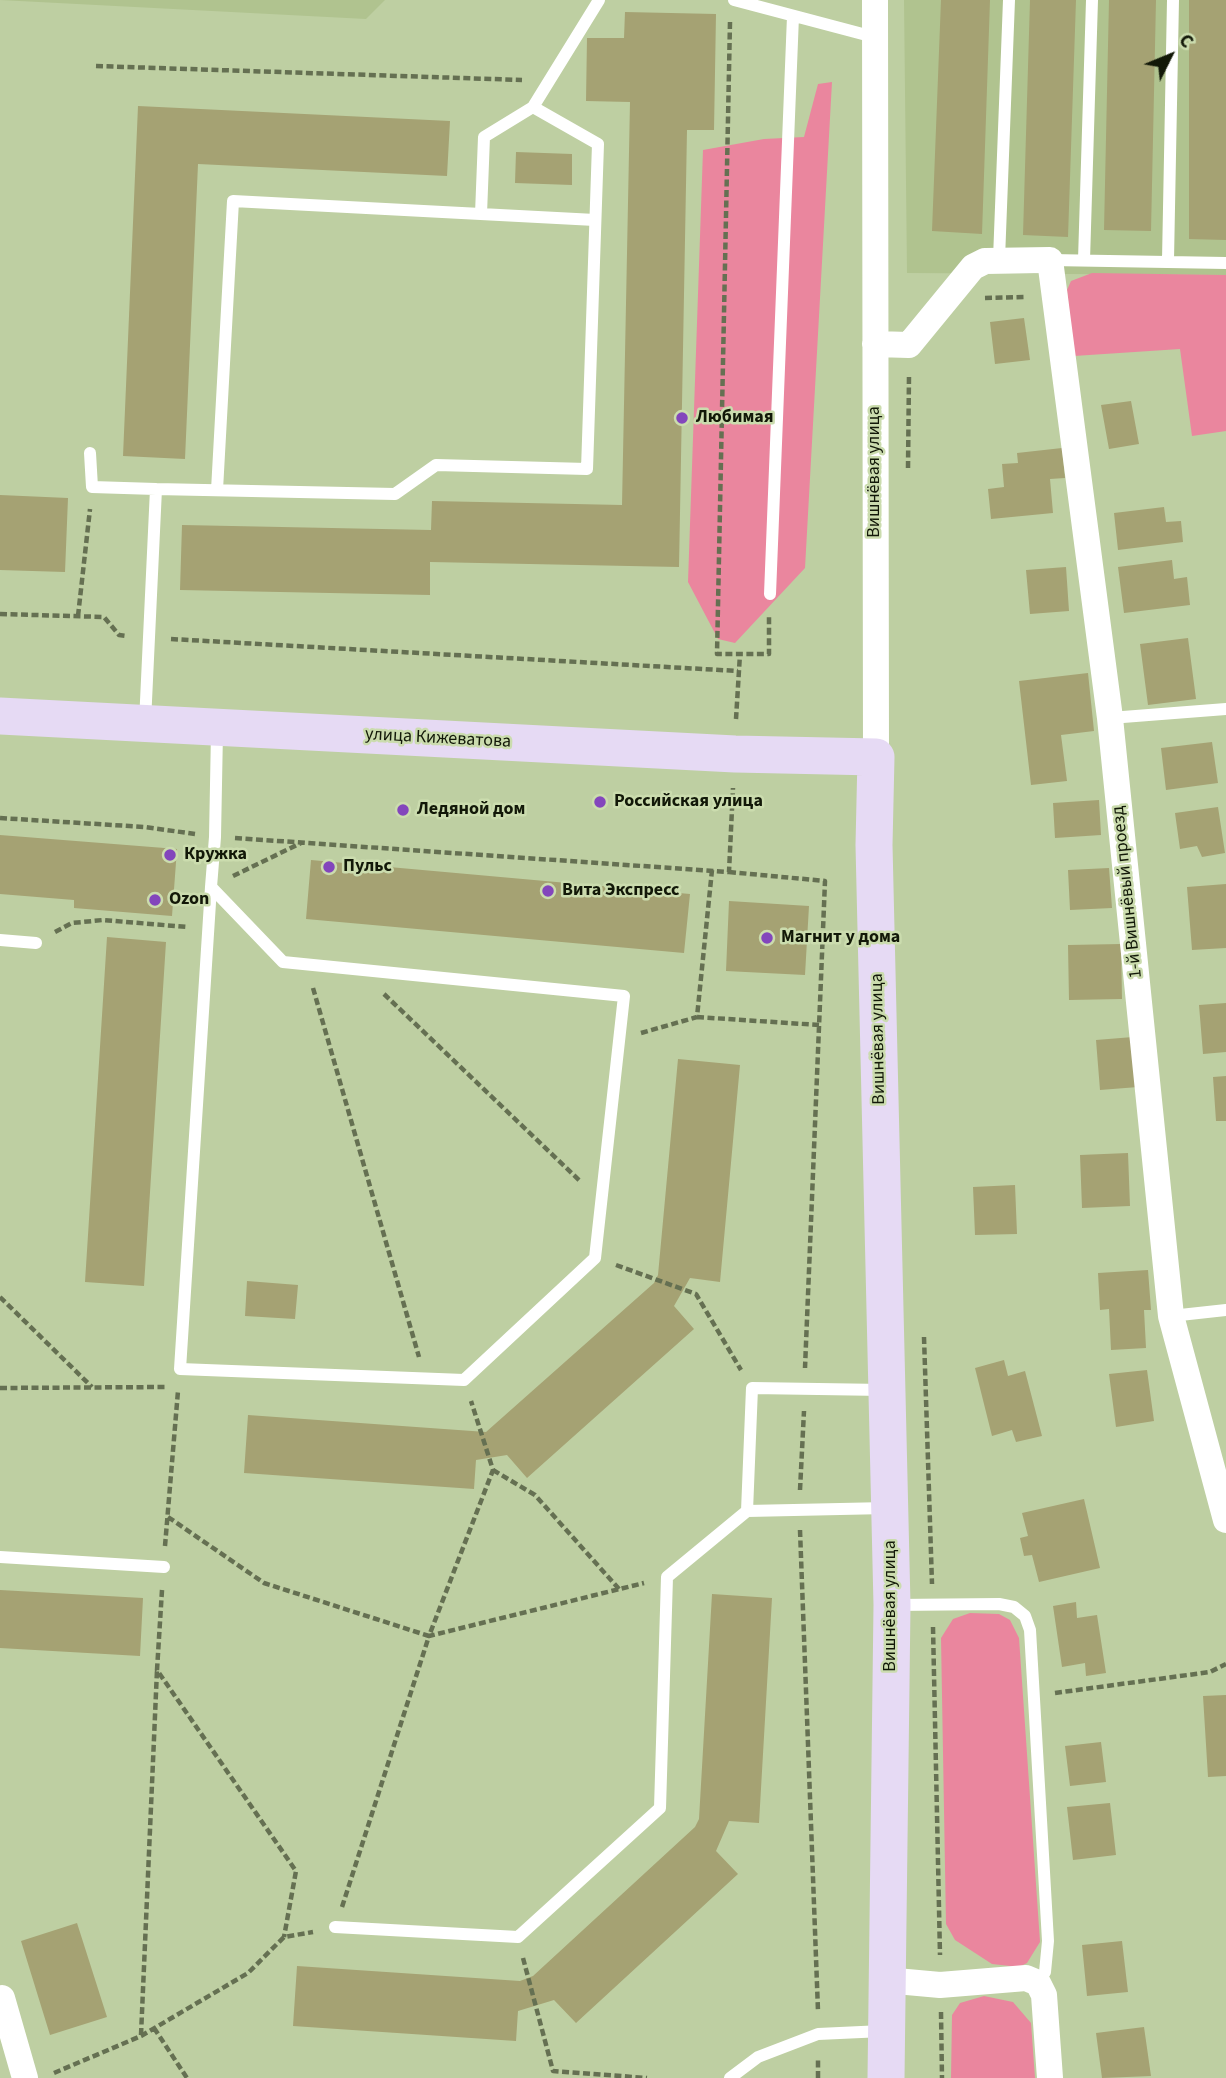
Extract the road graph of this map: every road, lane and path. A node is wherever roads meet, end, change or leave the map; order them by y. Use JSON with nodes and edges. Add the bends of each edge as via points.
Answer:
{"nodes":[{"id":1,"x":599,"y":0,"type":"edge"},
{"id":2,"x":734,"y":0,"type":"edge"},
{"id":3,"x":875,"y":0,"type":"edge"},
{"id":4,"x":1009,"y":0,"type":"edge"},
{"id":5,"x":1092,"y":0,"type":"edge"},
{"id":6,"x":1173,"y":0,"type":"edge"},
{"id":7,"x":730,"y":14,"type":"dead end"},
{"id":8,"x":793,"y":16,"type":"junction"},
{"id":9,"x":874,"y":37,"type":"junction"},
{"id":10,"x":96,"y":66,"type":"dead end"},
{"id":11,"x":549,"y":80,"type":"junction"},
{"id":12,"x":533,"y":107,"type":"junction"},
{"id":13,"x":481,"y":214,"type":"junction"},
{"id":14,"x":596,"y":220,"type":"junction"},
{"id":15,"x":999,"y":260,"type":"junction"},
{"id":16,"x":1051,"y":260,"type":"junction"},
{"id":17,"x":1084,"y":260,"type":"junction"},
{"id":18,"x":1168,"y":260,"type":"junction"},
{"id":19,"x":1226,"y":262,"type":"edge"},
{"id":20,"x":875,"y":344,"type":"junction"},
{"id":21,"x":909,"y":345,"type":"junction"},
{"id":22,"x":90,"y":453,"type":"dead end"},
{"id":23,"x":908,"y":482,"type":"dead end"},
{"id":24,"x":92,"y":486,"type":"junction"},
{"id":25,"x":156,"y":488,"type":"junction"},
{"id":26,"x":217,"y":490,"type":"junction"},
{"id":27,"x":770,"y":594,"type":"joint"},
{"id":28,"x":0,"y":614,"type":"edge"},
{"id":29,"x":78,"y":616,"type":"junction"},
{"id":30,"x":148,"y":638,"type":"junction"},
{"id":31,"x":740,"y":654,"type":"junction"},
{"id":32,"x":738,"y":671,"type":"junction"},
{"id":33,"x":1226,"y":709,"type":"edge"},
{"id":34,"x":0,"y":716,"type":"edge"},
{"id":35,"x":1110,"y":718,"type":"junction"},
{"id":36,"x":145,"y":723,"type":"junction"},
{"id":37,"x":217,"y":728,"type":"junction"},
{"id":38,"x":735,"y":754,"type":"junction"},
{"id":39,"x":876,"y":757,"type":"junction"},
{"id":40,"x":0,"y":818,"type":"edge"},
{"id":41,"x":215,"y":837,"type":"junction"},
{"id":42,"x":302,"y":843,"type":"junction"},
{"id":43,"x":712,"y":870,"type":"junction"},
{"id":44,"x":729,"y":872,"type":"junction"},
{"id":45,"x":211,"y":887,"type":"junction"},
{"id":46,"x":72,"y":923,"type":"dead end"},
{"id":47,"x":209,"y":928,"type":"junction"},
{"id":48,"x":0,"y":940,"type":"edge"},
{"id":49,"x":36,"y":943,"type":"dead end"},
{"id":50,"x":306,"y":964,"type":"junction"},
{"id":51,"x":357,"y":969,"type":"junction"},
{"id":52,"x":696,"y":1017,"type":"junction"},
{"id":53,"x":819,"y":1024,"type":"junction"},
{"id":54,"x":619,"y":1040,"type":"junction"},
{"id":55,"x":601,"y":1201,"type":"junction"},
{"id":56,"x":595,"y":1258,"type":"junction"},
{"id":57,"x":0,"y":1297,"type":"edge"},
{"id":58,"x":1226,"y":1310,"type":"edge"},
{"id":59,"x":1171,"y":1316,"type":"junction"},
{"id":60,"x":923,"y":1325,"type":"dead end"},
{"id":61,"x":425,"y":1379,"type":"junction"},
{"id":62,"x":464,"y":1380,"type":"junction"},
{"id":63,"x":92,"y":1387,"type":"junction"},
{"id":64,"x":0,"y":1388,"type":"edge"},
{"id":65,"x":752,"y":1388,"type":"junction"},
{"id":66,"x":805,"y":1388,"type":"junction"},
{"id":67,"x":888,"y":1390,"type":"junction"},
{"id":68,"x":493,"y":1471,"type":"junction"},
{"id":69,"x":800,"y":1508,"type":"junction"},
{"id":70,"x":891,"y":1508,"type":"junction"},
{"id":71,"x":747,"y":1511,"type":"junction"},
{"id":72,"x":168,"y":1517,"type":"junction"},
{"id":73,"x":1226,"y":1520,"type":"edge"},
{"id":74,"x":0,"y":1557,"type":"edge"},
{"id":75,"x":164,"y":1567,"type":"junction"},
{"id":76,"x":667,"y":1577,"type":"junction"},
{"id":77,"x":619,"y":1589,"type":"junction"},
{"id":78,"x":932,"y":1604,"type":"junction"},
{"id":79,"x":892,"y":1605,"type":"junction"},
{"id":80,"x":429,"y":1636,"type":"junction"},
{"id":81,"x":1226,"y":1664,"type":"edge"},
{"id":82,"x":157,"y":1670,"type":"junction"},
{"id":83,"x":1082,"y":1690,"type":"dead end"},
{"id":84,"x":335,"y":1927,"type":"junction"},
{"id":85,"x":284,"y":1937,"type":"junction"},
{"id":86,"x":518,"y":1937,"type":"junction"},
{"id":87,"x":885,"y":1980,"type":"junction"},
{"id":88,"x":1038,"y":1983,"type":"junction"},
{"id":89,"x":940,"y":1985,"type":"junction"},
{"id":90,"x":2,"y":1998,"type":"dead end"},
{"id":91,"x":154,"y":2028,"type":"junction"},
{"id":92,"x":885,"y":2031,"type":"junction"},
{"id":93,"x":818,"y":2034,"type":"junction"},
{"id":94,"x":141,"y":2036,"type":"junction"},
{"id":95,"x":25,"y":2078,"type":"edge"},
{"id":96,"x":44,"y":2078,"type":"edge"},
{"id":97,"x":187,"y":2078,"type":"edge"},
{"id":98,"x":647,"y":2078,"type":"edge"},
{"id":99,"x":730,"y":2078,"type":"edge"},
{"id":100,"x":817,"y":2078,"type":"edge"},
{"id":101,"x":886,"y":2078,"type":"edge"},
{"id":102,"x":942,"y":2078,"type":"edge"},
{"id":103,"x":1050,"y":2078,"type":"edge"}],
"edges":[{"from":1,"to":11,"type":"lane"},
{"from":2,"to":8,"type":"lane"},
{"from":3,"to":9,"type":"street","name":"Вишнёвая улица"},
{"from":4,"to":15,"type":"lane"},
{"from":5,"to":17,"type":"lane"},
{"from":6,"to":18,"type":"lane"},
{"from":7,"to":31,"type":"path","via":[[717,654]]},
{"from":8,"to":9,"type":"lane"},
{"from":8,"to":27,"type":"lane"},
{"from":9,"to":20,"type":"street","name":"Вишнёвая улица"},
{"from":10,"to":11,"type":"path"},
{"from":11,"to":12,"type":"lane"},
{"from":12,"to":13,"type":"lane","via":[[484,137]]},
{"from":12,"to":14,"type":"lane","via":[[598,144]]},
{"from":13,"to":14,"type":"lane"},
{"from":13,"to":26,"type":"lane","via":[[233,201]]},
{"from":14,"to":26,"type":"lane","via":[[587,469],[436,466],[395,494]]},
{"from":15,"to":16,"type":"street"},
{"from":15,"to":21,"type":"street","via":[[974,267]]},
{"from":16,"to":17,"type":"lane"},
{"from":16,"to":35,"type":"street","name":"1-й Вишнёвый проезд"},
{"from":17,"to":18,"type":"lane"},
{"from":18,"to":19,"type":"lane"},
{"from":20,"to":21,"type":"street"},
{"from":20,"to":39,"type":"street","name":"Вишнёвая улица"},
{"from":21,"to":23,"type":"path"},
{"from":22,"to":24,"type":"lane"},
{"from":24,"to":25,"type":"lane"},
{"from":24,"to":29,"type":"path"},
{"from":25,"to":26,"type":"lane"},
{"from":25,"to":30,"type":"lane"},
{"from":27,"to":31,"type":"path","via":[[769,653]]},
{"from":28,"to":29,"type":"path"},
{"from":29,"to":30,"type":"path","via":[[104,617],[119,635]]},
{"from":30,"to":32,"type":"path"},
{"from":30,"to":36,"type":"lane"},
{"from":31,"to":32,"type":"path"},
{"from":32,"to":38,"type":"path"},
{"from":33,"to":35,"type":"lane"},
{"from":34,"to":36,"type":"main road","name":"улица Кижеватова"},
{"from":35,"to":59,"type":"street","name":"1-й Вишнёвый проезд"},
{"from":36,"to":37,"type":"main road","name":"улица Кижеватова"},
{"from":37,"to":38,"type":"main road","name":"улица Кижеватова"},
{"from":37,"to":41,"type":"lane"},
{"from":38,"to":39,"type":"main road","name":"улица Кижеватова"},
{"from":38,"to":44,"type":"path"},
{"from":39,"to":67,"type":"main road","name":"Вишнёвая улица","via":[[874,845]]},
{"from":40,"to":41,"type":"path","via":[[145,827]]},
{"from":41,"to":42,"type":"path"},
{"from":41,"to":45,"type":"lane"},
{"from":42,"to":43,"type":"path"},
{"from":42,"to":45,"type":"path"},
{"from":43,"to":44,"type":"path"},
{"from":43,"to":52,"type":"path"},
{"from":44,"to":53,"type":"path","via":[[825,881]]},
{"from":45,"to":47,"type":"lane"},
{"from":45,"to":50,"type":"lane","via":[[283,961]]},
{"from":46,"to":47,"type":"path","via":[[103,920]]},
{"from":47,"to":61,"type":"lane","via":[[180,1369]]},
{"from":48,"to":49,"type":"lane"},
{"from":50,"to":51,"type":"lane"},
{"from":50,"to":61,"type":"path"},
{"from":51,"to":54,"type":"lane","via":[[624,996]]},
{"from":51,"to":55,"type":"path"},
{"from":52,"to":53,"type":"path"},
{"from":52,"to":54,"type":"path"},
{"from":53,"to":66,"type":"path"},
{"from":54,"to":55,"type":"lane"},
{"from":55,"to":56,"type":"lane"},
{"from":56,"to":62,"type":"lane"},
{"from":56,"to":65,"type":"path","via":[[695,1294]]},
{"from":57,"to":63,"type":"path"},
{"from":58,"to":59,"type":"lane"},
{"from":59,"to":73,"type":"street","name":"1-й Вишнёвый проезд"},
{"from":60,"to":78,"type":"path"},
{"from":61,"to":62,"type":"lane"},
{"from":62,"to":68,"type":"path"},
{"from":63,"to":64,"type":"path"},
{"from":63,"to":72,"type":"path","via":[[178,1386]]},
{"from":65,"to":66,"type":"lane"},
{"from":65,"to":71,"type":"lane"},
{"from":66,"to":67,"type":"lane"},
{"from":66,"to":69,"type":"path"},
{"from":67,"to":70,"type":"main road","name":"Вишнёвая улица"},
{"from":68,"to":77,"type":"path","via":[[535,1494]]},
{"from":68,"to":80,"type":"path"},
{"from":69,"to":70,"type":"lane"},
{"from":69,"to":71,"type":"lane"},
{"from":69,"to":93,"type":"path"},
{"from":70,"to":79,"type":"main road","name":"Вишнёвая улица"},
{"from":71,"to":76,"type":"lane"},
{"from":72,"to":75,"type":"path"},
{"from":72,"to":80,"type":"path","via":[[264,1583]]},
{"from":74,"to":75,"type":"lane"},
{"from":75,"to":82,"type":"path"},
{"from":76,"to":77,"type":"path"},
{"from":76,"to":86,"type":"lane","via":[[660,1808]]},
{"from":77,"to":80,"type":"path"},
{"from":78,"to":79,"type":"lane"},
{"from":78,"to":88,"type":"lane","via":[[1014,1607],[1025,1616],[1030,1630],[1048,1941],[1045,1972]]},
{"from":78,"to":89,"type":"path"},
{"from":79,"to":87,"type":"main road","name":"Вишнёвая улица"},
{"from":80,"to":84,"type":"path"},
{"from":81,"to":83,"type":"path","via":[[1210,1672]]},
{"from":82,"to":85,"type":"path","via":[[296,1871]]},
{"from":82,"to":94,"type":"path"},
{"from":84,"to":85,"type":"path"},
{"from":84,"to":86,"type":"lane"},
{"from":85,"to":91,"type":"path","via":[[248,1973]]},
{"from":86,"to":98,"type":"path","via":[[552,2071]]},
{"from":87,"to":89,"type":"street"},
{"from":87,"to":92,"type":"main road","name":"Вишнёвая улица"},
{"from":88,"to":89,"type":"street","via":[[1026,1979]]},
{"from":88,"to":103,"type":"street","via":[[1044,1995]]},
{"from":89,"to":102,"type":"path"},
{"from":90,"to":95,"type":"street"},
{"from":91,"to":94,"type":"path"},
{"from":91,"to":97,"type":"path"},
{"from":92,"to":93,"type":"lane"},
{"from":92,"to":101,"type":"main road","name":"Вишнёвая улица"},
{"from":93,"to":99,"type":"lane","via":[[758,2057]]},
{"from":93,"to":100,"type":"path"},
{"from":94,"to":96,"type":"path"}]}
